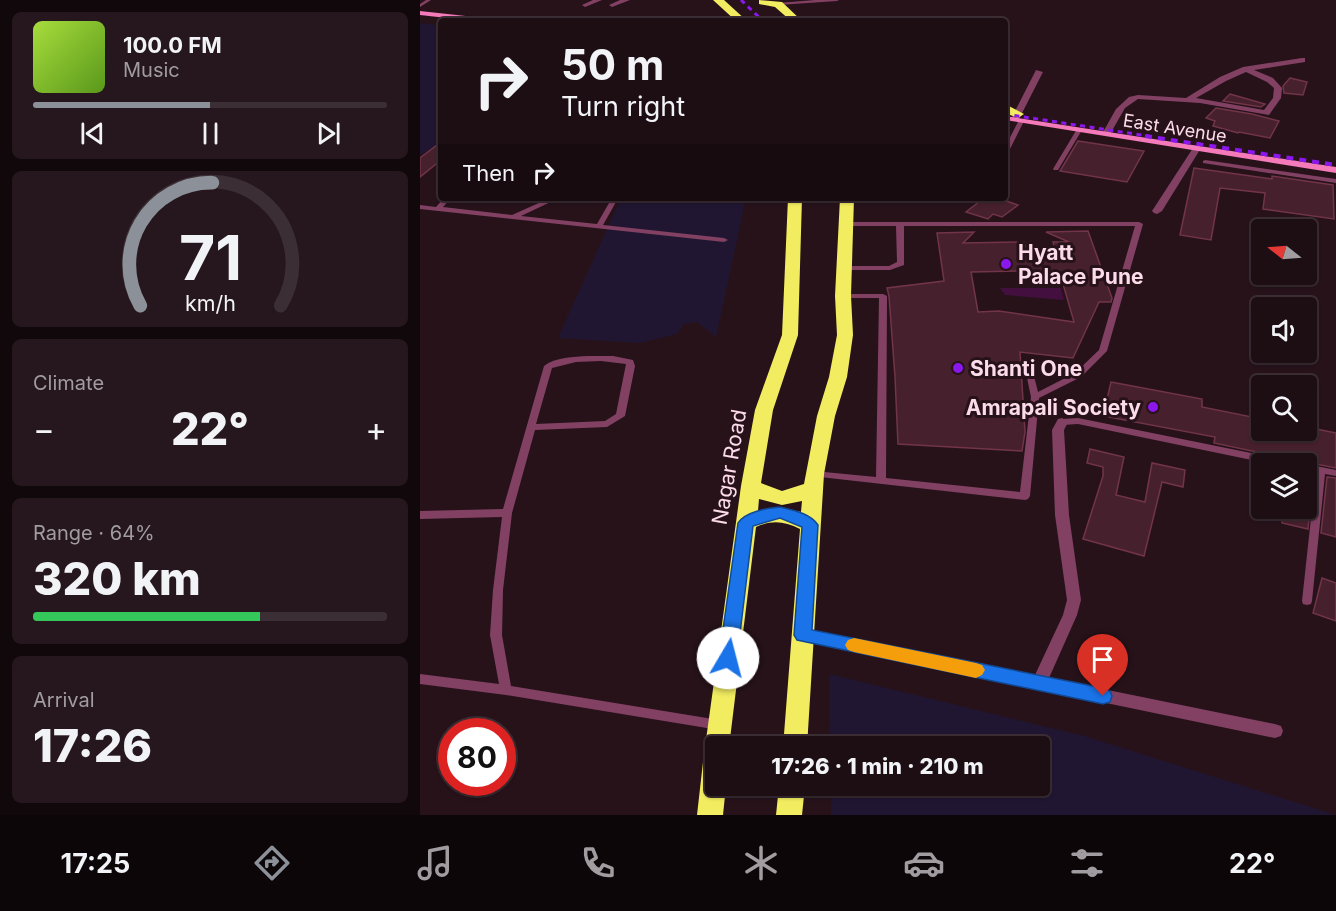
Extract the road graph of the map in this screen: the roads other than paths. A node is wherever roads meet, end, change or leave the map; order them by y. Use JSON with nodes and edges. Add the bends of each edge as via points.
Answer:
{"nodes":[{"id":1,"x":429,"y":0,"type":"edge"},
{"id":2,"x":599,"y":0,"type":"edge"},
{"id":3,"x":627,"y":0,"type":"edge"},
{"id":4,"x":717,"y":0,"type":"edge"},
{"id":5,"x":837,"y":0,"type":"edge"},
{"id":6,"x":762,"y":1,"type":"edge"},
{"id":7,"x":778,"y":4,"type":"junction"},
{"id":8,"x":585,"y":5,"type":"dead end"},
{"id":9,"x":612,"y":5,"type":"dead end"},
{"id":10,"x":420,"y":6,"type":"edge"},
{"id":11,"x":420,"y":13,"type":"edge"},
{"id":12,"x":420,"y":18,"type":"edge"},
{"id":13,"x":466,"y":18,"type":"edge"},
{"id":14,"x":724,"y":18,"type":"edge"},
{"id":15,"x":738,"y":18,"type":"edge"},
{"id":16,"x":779,"y":18,"type":"edge"},
{"id":17,"x":793,"y":18,"type":"edge"},
{"id":18,"x":438,"y":20,"type":"edge"},
{"id":19,"x":1302,"y":60,"type":"dead end"},
{"id":20,"x":1246,"y":69,"type":"junction"},
{"id":21,"x":1039,"y":72,"type":"dead end"},
{"id":22,"x":1188,"y":100,"type":"junction"},
{"id":23,"x":1010,"y":116,"type":"edge"},
{"id":24,"x":1079,"y":130,"type":"junction"},
{"id":25,"x":1108,"y":131,"type":"junction"},
{"id":26,"x":1197,"y":148,"type":"junction"},
{"id":27,"x":1205,"y":162,"type":"dead end"},
{"id":28,"x":1336,"y":163,"type":"edge"},
{"id":29,"x":1056,"y":169,"type":"dead end"},
{"id":30,"x":1336,"y":170,"type":"edge"},
{"id":31,"x":1336,"y":181,"type":"edge"},
{"id":32,"x":445,"y":201,"type":"edge"},
{"id":33,"x":549,"y":201,"type":"edge"},
{"id":34,"x":611,"y":201,"type":"edge"},
{"id":35,"x":795,"y":201,"type":"edge"},
{"id":36,"x":847,"y":201,"type":"edge"},
{"id":37,"x":420,"y":207,"type":"edge"},
{"id":38,"x":438,"y":209,"type":"junction"},
{"id":39,"x":1157,"y":211,"type":"dead end"},
{"id":40,"x":513,"y":217,"type":"junction"},
{"id":41,"x":847,"y":224,"type":"junction"},
{"id":42,"x":900,"y":224,"type":"junction"},
{"id":43,"x":599,"y":226,"type":"junction"},
{"id":44,"x":724,"y":240,"type":"dead end"},
{"id":45,"x":845,"y":268,"type":"junction"},
{"id":46,"x":843,"y":296,"type":"junction"},
{"id":47,"x":1031,"y":378,"type":"dead end"},
{"id":48,"x":1035,"y":397,"type":"junction"},
{"id":49,"x":1062,"y":422,"type":"joint"},
{"id":50,"x":530,"y":427,"type":"junction"},
{"id":51,"x":1251,"y":456,"type":"edge"},
{"id":52,"x":1317,"y":469,"type":"edge"},
{"id":53,"x":1320,"y":470,"type":"junction"},
{"id":54,"x":1336,"y":473,"type":"edge"},
{"id":55,"x":813,"y":481,"type":"junction"},
{"id":56,"x":881,"y":481,"type":"junction"},
{"id":57,"x":751,"y":486,"type":"junction"},
{"id":58,"x":507,"y":513,"type":"junction"},
{"id":59,"x":420,"y":515,"type":"edge"},
{"id":60,"x":746,"y":523,"type":"junction"},
{"id":61,"x":810,"y":525,"type":"junction"},
{"id":62,"x":1307,"y":601,"type":"dead end"},
{"id":63,"x":803,"y":635,"type":"junction"},
{"id":64,"x":420,"y":679,"type":"edge"},
{"id":65,"x":1039,"y":683,"type":"junction"},
{"id":66,"x":506,"y":690,"type":"junction"},
{"id":67,"x":1275,"y":731,"type":"dead end"},
{"id":68,"x":718,"y":736,"type":"edge"},
{"id":69,"x":796,"y":736,"type":"edge"},
{"id":70,"x":712,"y":796,"type":"edge"},
{"id":71,"x":791,"y":796,"type":"edge"},
{"id":72,"x":710,"y":815,"type":"edge"},
{"id":73,"x":789,"y":815,"type":"edge"}],
"edges":[{"from":1,"to":10,"type":"lane"},
{"from":2,"to":8,"type":"street"},
{"from":3,"to":9,"type":"street"},
{"from":4,"to":14,"type":"highway","via":[[716,8]]},
{"from":4,"to":15,"type":"highway"},
{"from":5,"to":7,"type":"lane"},
{"from":6,"to":7,"type":"highway"},
{"from":6,"to":16,"type":"highway"},
{"from":7,"to":17,"type":"highway"},
{"from":11,"to":13,"type":"main road"},
{"from":12,"to":18,"type":"main road"},
{"from":19,"to":20,"type":"street"},
{"from":20,"to":22,"type":"street"},
{"from":20,"to":22,"type":"street","via":[[1278,88],[1277,98],[1266,113]]},
{"from":21,"to":23,"type":"street"},
{"from":22,"to":25,"type":"street","via":[[1130,98]]},
{"from":23,"to":24,"type":"main road","name":"East Avenue"},
{"from":23,"to":25,"type":"main road","name":"East Avenue"},
{"from":24,"to":25,"type":"main road","name":"East Avenue"},
{"from":24,"to":29,"type":"lane"},
{"from":25,"to":26,"type":"main road","name":"East Avenue"},
{"from":25,"to":28,"type":"main road","name":"East Avenue"},
{"from":26,"to":30,"type":"main road","name":"East Avenue"},
{"from":26,"to":39,"type":"street"},
{"from":27,"to":31,"type":"lane"},
{"from":32,"to":38,"type":"lane"},
{"from":33,"to":40,"type":"lane"},
{"from":34,"to":43,"type":"lane"},
{"from":35,"to":57,"type":"highway","name":"Nagar Road","via":[[790,335],[764,410]]},
{"from":36,"to":41,"type":"highway"},
{"from":37,"to":38,"type":"lane"},
{"from":38,"to":40,"type":"lane"},
{"from":40,"to":43,"type":"lane"},
{"from":41,"to":42,"type":"lane"},
{"from":41,"to":45,"type":"highway"},
{"from":42,"to":45,"type":"lane","via":[[901,263],[890,268]]},
{"from":42,"to":48,"type":"lane","via":[[1139,224],[1103,351],[1078,375]]},
{"from":43,"to":44,"type":"lane"},
{"from":45,"to":46,"type":"highway"},
{"from":46,"to":55,"type":"highway","via":[[845,335]]},
{"from":46,"to":56,"type":"lane","via":[[883,296]]},
{"from":47,"to":48,"type":"lane"},
{"from":48,"to":56,"type":"lane","via":[[1025,496]]},
{"from":49,"to":51,"type":"lane","via":[[1078,421]]},
{"from":49,"to":65,"type":"street","via":[[1062,515],[1074,600]]},
{"from":50,"to":50,"type":"lane","via":[[546,370],[553,363],[618,359],[630,362],[617,421]]},
{"from":50,"to":58,"type":"lane"},
{"from":52,"to":53,"type":"lane"},
{"from":53,"to":54,"type":"lane"},
{"from":53,"to":62,"type":"lane"},
{"from":55,"to":56,"type":"lane"},
{"from":55,"to":57,"type":"highway","via":[[796,497],[782,499],[769,497]]},
{"from":55,"to":61,"type":"highway"},
{"from":57,"to":60,"type":"highway","name":"Nagar Road"},
{"from":58,"to":59,"type":"lane"},
{"from":58,"to":66,"type":"lane","via":[[496,635]]},
{"from":60,"to":61,"type":"highway","via":[[780,513]]},
{"from":60,"to":68,"type":"highway","name":"Nagar Road"},
{"from":61,"to":63,"type":"highway"},
{"from":63,"to":65,"type":"street"},
{"from":63,"to":69,"type":"highway"},
{"from":64,"to":66,"type":"lane"},
{"from":65,"to":67,"type":"street"},
{"from":66,"to":68,"type":"lane"},
{"from":70,"to":72,"type":"highway"},
{"from":71,"to":73,"type":"highway"}]}
